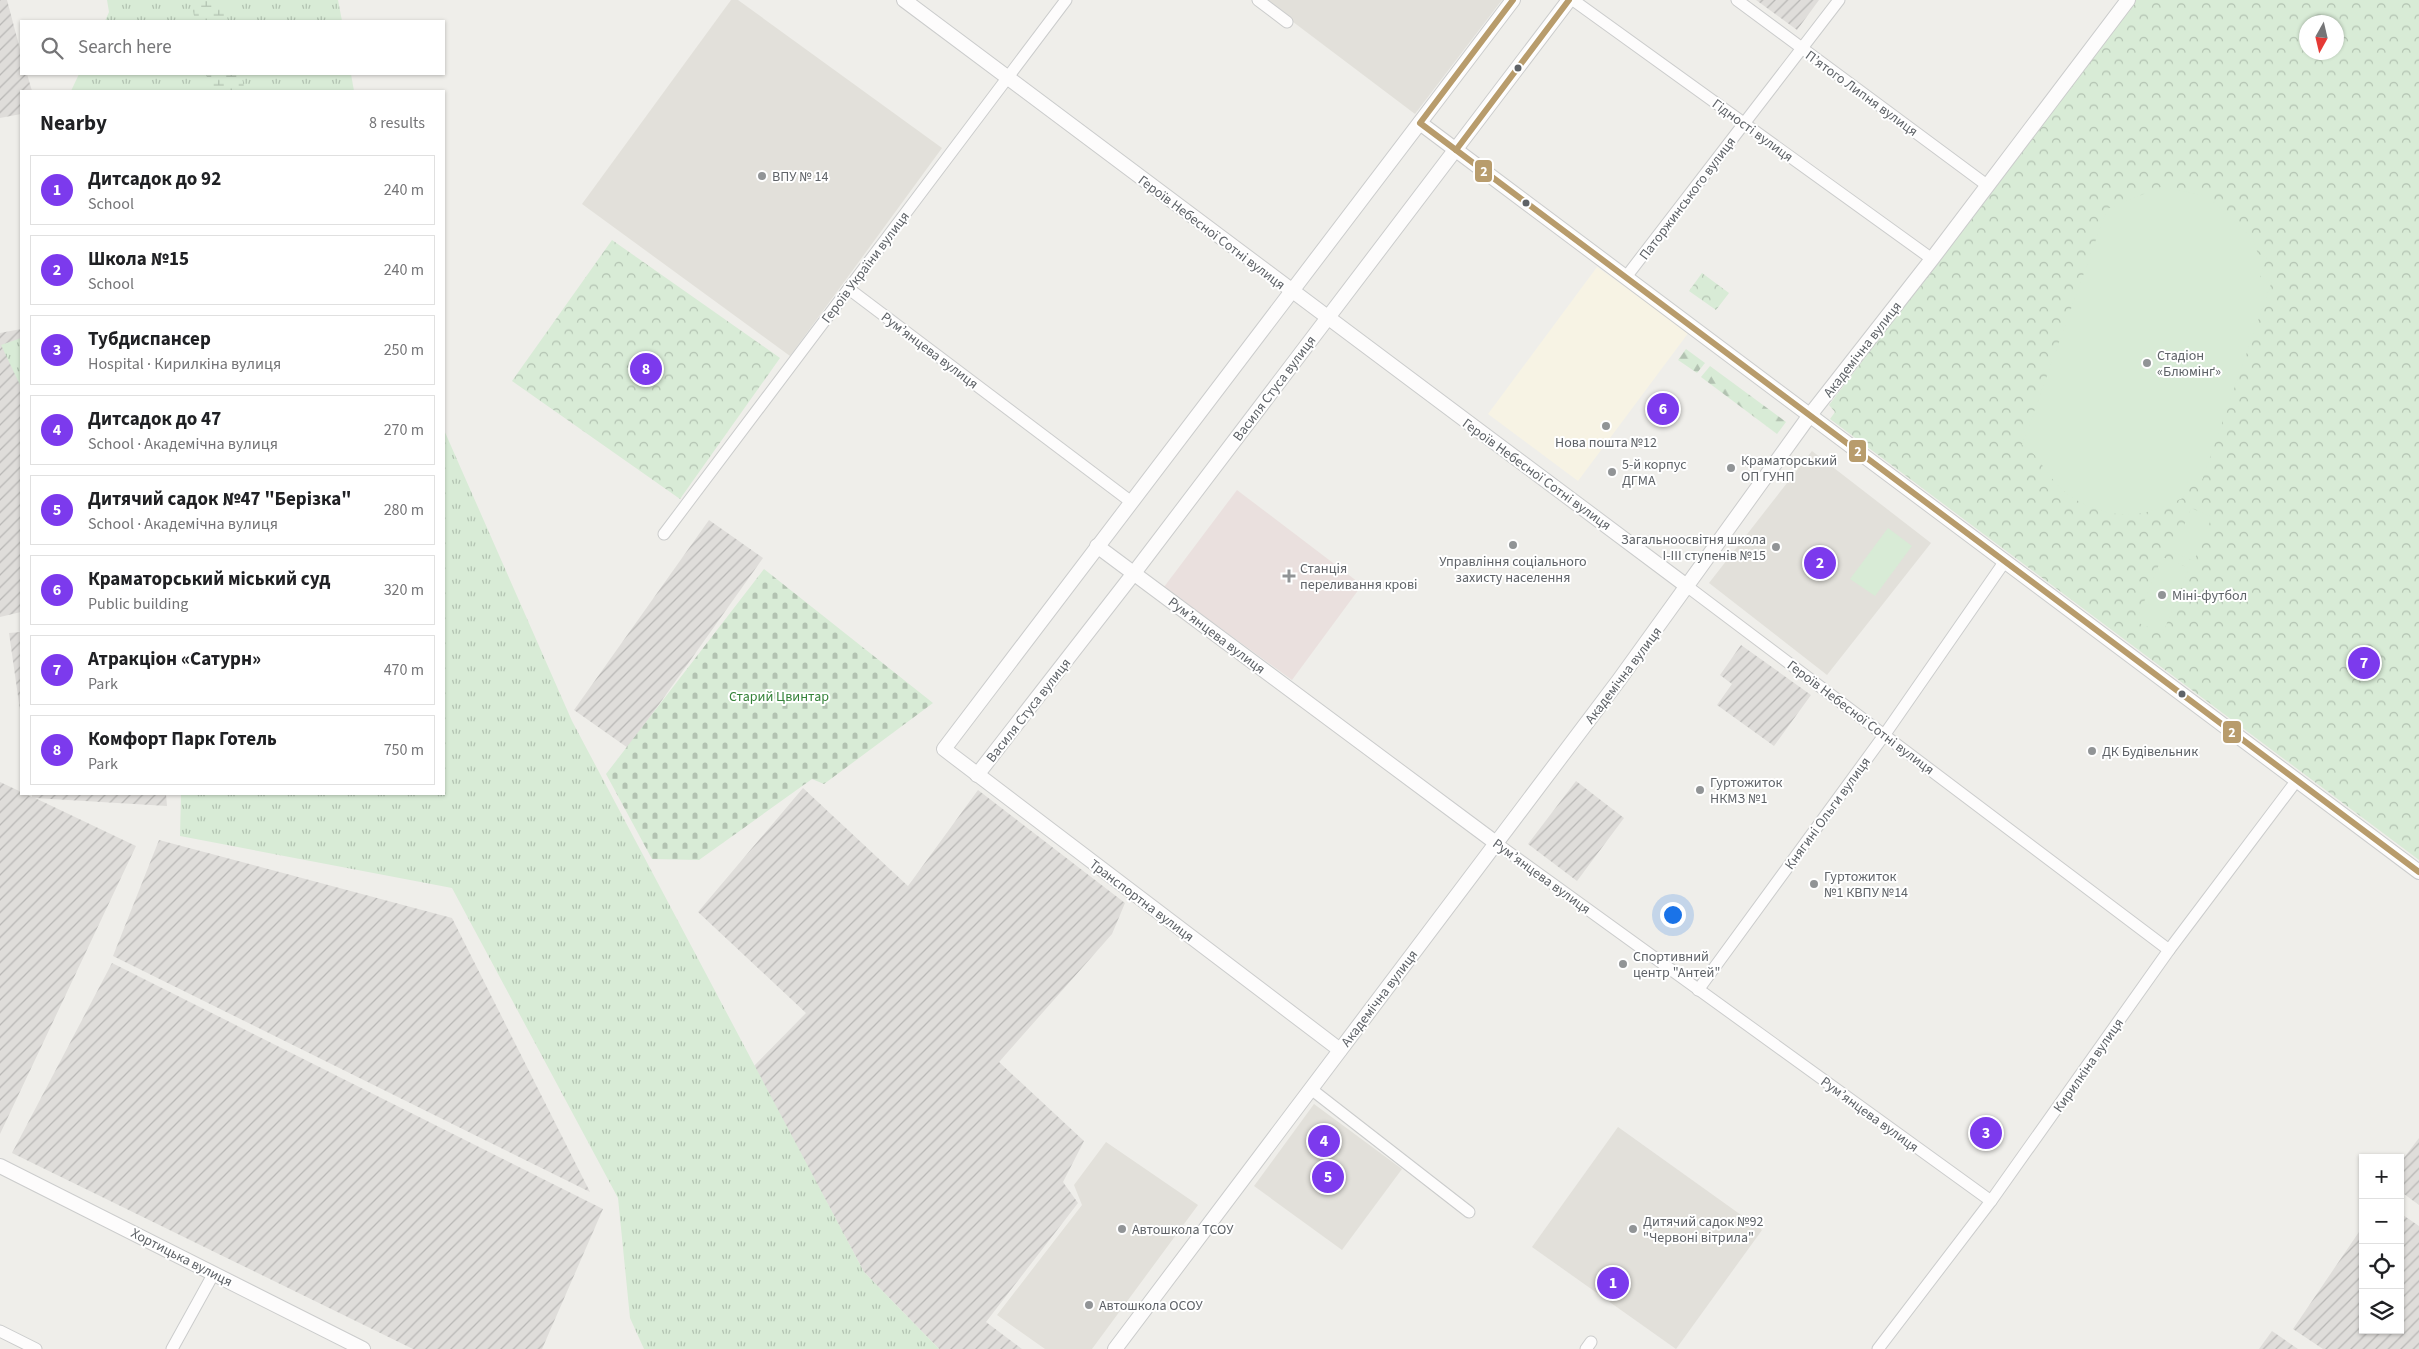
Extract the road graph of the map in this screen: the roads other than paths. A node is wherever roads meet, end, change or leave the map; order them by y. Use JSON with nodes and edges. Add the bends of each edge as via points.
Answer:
{"nodes":[{"id":1,"x":904,"y":0,"type":"edge"},
{"id":2,"x":1066,"y":0,"type":"edge"},
{"id":3,"x":1258,"y":0,"type":"edge"},
{"id":4,"x":1512,"y":0,"type":"edge"},
{"id":5,"x":1569,"y":0,"type":"edge"},
{"id":6,"x":1573,"y":0,"type":"edge"},
{"id":7,"x":1737,"y":0,"type":"edge"},
{"id":8,"x":1839,"y":0,"type":"edge"},
{"id":9,"x":2128,"y":0,"type":"edge"},
{"id":10,"x":1286,"y":22,"type":"dead end"},
{"id":11,"x":1801,"y":48,"type":"junction"},
{"id":12,"x":1007,"y":79,"type":"junction"},
{"id":13,"x":1420,"y":123,"type":"junction"},
{"id":14,"x":1744,"y":124,"type":"junction"},
{"id":15,"x":1456,"y":150,"type":"junction"},
{"id":16,"x":1988,"y":186,"type":"junction"},
{"id":17,"x":1932,"y":259,"type":"junction"},
{"id":18,"x":1626,"y":277,"type":"junction"},
{"id":19,"x":849,"y":289,"type":"junction"},
{"id":20,"x":1290,"y":291,"type":"junction"},
{"id":21,"x":1328,"y":318,"type":"junction"},
{"id":22,"x":1810,"y":415,"type":"junction"},
{"id":23,"x":1130,"y":501,"type":"junction"},
{"id":24,"x":664,"y":534,"type":"dead end"},
{"id":25,"x":1097,"y":546,"type":"junction"},
{"id":26,"x":2005,"y":561,"type":"junction"},
{"id":27,"x":1134,"y":573,"type":"junction"},
{"id":28,"x":1688,"y":587,"type":"junction"},
{"id":29,"x":1885,"y":734,"type":"junction"},
{"id":30,"x":977,"y":775,"type":"junction"},
{"id":31,"x":2297,"y":780,"type":"junction"},
{"id":32,"x":1496,"y":843,"type":"junction"},
{"id":33,"x":2419,"y":872,"type":"edge"},
{"id":34,"x":2169,"y":950,"type":"junction"},
{"id":35,"x":1698,"y":990,"type":"junction"},
{"id":36,"x":1340,"y":1050,"type":"junction"},
{"id":37,"x":1311,"y":1089,"type":"junction"},
{"id":38,"x":0,"y":1166,"type":"edge"},
{"id":39,"x":1991,"y":1201,"type":"junction"},
{"id":40,"x":1469,"y":1212,"type":"dead end"},
{"id":41,"x":214,"y":1273,"type":"junction"},
{"id":42,"x":0,"y":1331,"type":"edge"},
{"id":43,"x":36,"y":1349,"type":"edge"},
{"id":44,"x":172,"y":1349,"type":"edge"},
{"id":45,"x":363,"y":1349,"type":"edge"},
{"id":46,"x":1116,"y":1349,"type":"edge"},
{"id":47,"x":1878,"y":1349,"type":"edge"}],
"edges":[{"from":1,"to":12,"type":"street","name":"Героїв Небесної Сотні вулиця"},
{"from":2,"to":12,"type":"street","name":"Героїв України вулиця"},
{"from":3,"to":10,"type":"street"},
{"from":4,"to":13,"type":"street"},
{"from":5,"to":15,"type":"street","name":"Василя Стуса вулиця"},
{"from":6,"to":14,"type":"street","name":"Гідності вулиця"},
{"from":7,"to":11,"type":"street","name":"П’ятого Липня вулиця"},
{"from":8,"to":11,"type":"street","name":"Паторжинського вулиця"},
{"from":9,"to":16,"type":"street","name":"Академічна вулиця"},
{"from":11,"to":14,"type":"street","name":"Паторжинського вулиця"},
{"from":11,"to":16,"type":"street","name":"П’ятого Липня вулиця"},
{"from":12,"to":19,"type":"street","name":"Героїв України вулиця"},
{"from":12,"to":20,"type":"street","name":"Героїв Небесної Сотні вулиця"},
{"from":13,"to":15,"type":"street"},
{"from":13,"to":20,"type":"street"},
{"from":14,"to":17,"type":"street","name":"Гідності вулиця"},
{"from":14,"to":18,"type":"street","name":"Паторжинського вулиця"},
{"from":15,"to":18,"type":"street"},
{"from":15,"to":21,"type":"street","name":"Василя Стуса вулиця"},
{"from":16,"to":17,"type":"street","name":"Академічна вулиця"},
{"from":17,"to":22,"type":"street","name":"Академічна вулиця"},
{"from":18,"to":22,"type":"street"},
{"from":19,"to":23,"type":"street","name":"Рум’янцева вулиця"},
{"from":19,"to":24,"type":"street","name":"Героїв України вулиця"},
{"from":20,"to":21,"type":"street","name":"Героїв Небесної Сотні вулиця"},
{"from":20,"to":23,"type":"street"},
{"from":21,"to":27,"type":"street","name":"Василя Стуса вулиця"},
{"from":21,"to":28,"type":"street","name":"Героїв Небесної Сотні вулиця"},
{"from":22,"to":26,"type":"street"},
{"from":22,"to":28,"type":"street","name":"Академічна вулиця"},
{"from":23,"to":25,"type":"street"},
{"from":25,"to":27,"type":"street","name":"Рум’янцева вулиця"},
{"from":25,"to":30,"type":"street","name":"Транспортна вулиця","via":[[944,749]]},
{"from":26,"to":29,"type":"street","name":"Княгині Ольги вулиця"},
{"from":26,"to":31,"type":"street"},
{"from":27,"to":30,"type":"street","name":"Василя Стуса вулиця"},
{"from":27,"to":32,"type":"street","name":"Рум’янцева вулиця"},
{"from":28,"to":29,"type":"street","name":"Героїв Небесної Сотні вулиця"},
{"from":28,"to":32,"type":"street","name":"Академічна вулиця"},
{"from":29,"to":34,"type":"street","name":"Героїв Небесної Сотні вулиця"},
{"from":29,"to":35,"type":"street","name":"Княгині Ольги вулиця"},
{"from":30,"to":36,"type":"street","name":"Транспортна вулиця"},
{"from":31,"to":33,"type":"street"},
{"from":31,"to":34,"type":"street","name":"Кирилкіна вулиця"},
{"from":32,"to":35,"type":"street","name":"Рум’янцева вулиця"},
{"from":32,"to":36,"type":"street","name":"Академічна вулиця"},
{"from":34,"to":39,"type":"street","name":"Кирилкіна вулиця"},
{"from":35,"to":39,"type":"street","name":"Рум’янцева вулиця"},
{"from":36,"to":37,"type":"street","name":"Академічна вулиця"},
{"from":37,"to":40,"type":"street"},
{"from":37,"to":46,"type":"street","name":"Академічна вулиця"},
{"from":38,"to":41,"type":"street","name":"Хортицька вулиця"},
{"from":39,"to":47,"type":"street","name":"Кирилкіна вулиця"},
{"from":41,"to":44,"type":"street"},
{"from":41,"to":45,"type":"street","name":"Хортицька вулиця"},
{"from":42,"to":43,"type":"street"}]}
